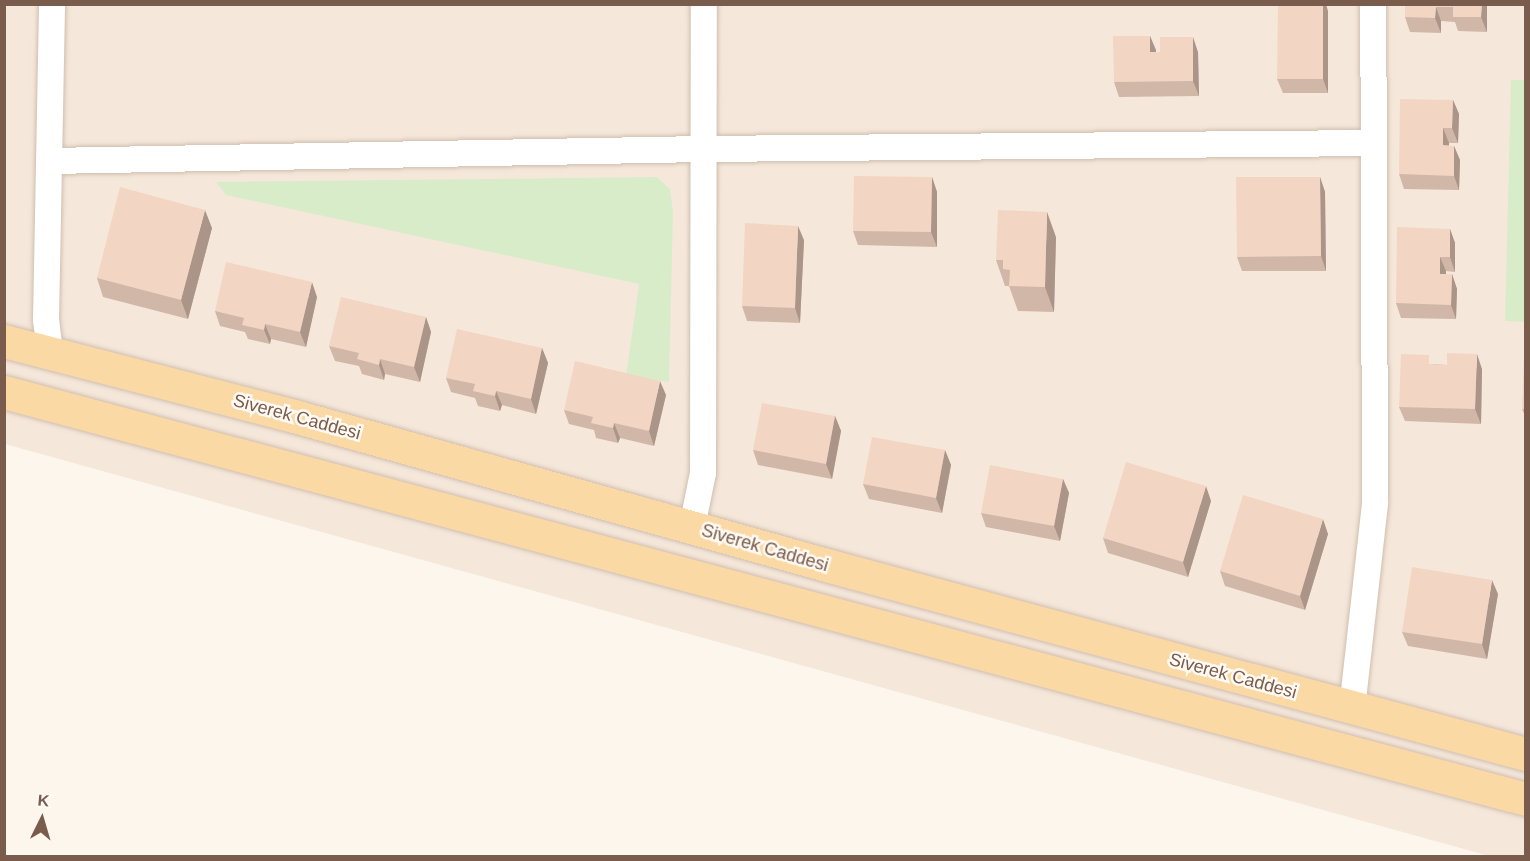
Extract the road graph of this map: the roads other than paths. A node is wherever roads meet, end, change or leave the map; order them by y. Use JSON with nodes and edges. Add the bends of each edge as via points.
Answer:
{"nodes":[{"id":1,"x":52,"y":4,"type":"edge"},
{"id":2,"x":704,"y":4,"type":"edge"},
{"id":3,"x":1373,"y":4,"type":"edge"},
{"id":4,"x":1374,"y":143,"type":"junction"},
{"id":5,"x":701,"y":149,"type":"junction"},
{"id":6,"x":49,"y":161,"type":"junction"},
{"id":7,"x":4,"y":341,"type":"edge"},
{"id":8,"x":50,"y":352,"type":"junction"},
{"id":9,"x":4,"y":392,"type":"edge"},
{"id":10,"x":692,"y":527,"type":"junction"},
{"id":11,"x":1352,"y":709,"type":"junction"},
{"id":12,"x":1526,"y":754,"type":"edge"},
{"id":13,"x":1526,"y":799,"type":"edge"}],
"edges":[{"from":1,"to":6,"type":"street"},
{"from":2,"to":5,"type":"street"},
{"from":3,"to":4,"type":"street"},
{"from":4,"to":5,"type":"street"},
{"from":4,"to":11,"type":"street","via":[[1375,502]]},
{"from":5,"to":6,"type":"street"},
{"from":5,"to":10,"type":"street","via":[[703,473]]},
{"from":6,"to":8,"type":"street","via":[[46,320]]},
{"from":7,"to":8,"type":"main road","name":"Siverek Caddesi"},
{"from":8,"to":10,"type":"main road","name":"Siverek Caddesi"},
{"from":9,"to":13,"type":"main road"},
{"from":10,"to":11,"type":"main road","name":"Siverek Caddesi"},
{"from":11,"to":12,"type":"main road","name":"Siverek Caddesi"}]}
